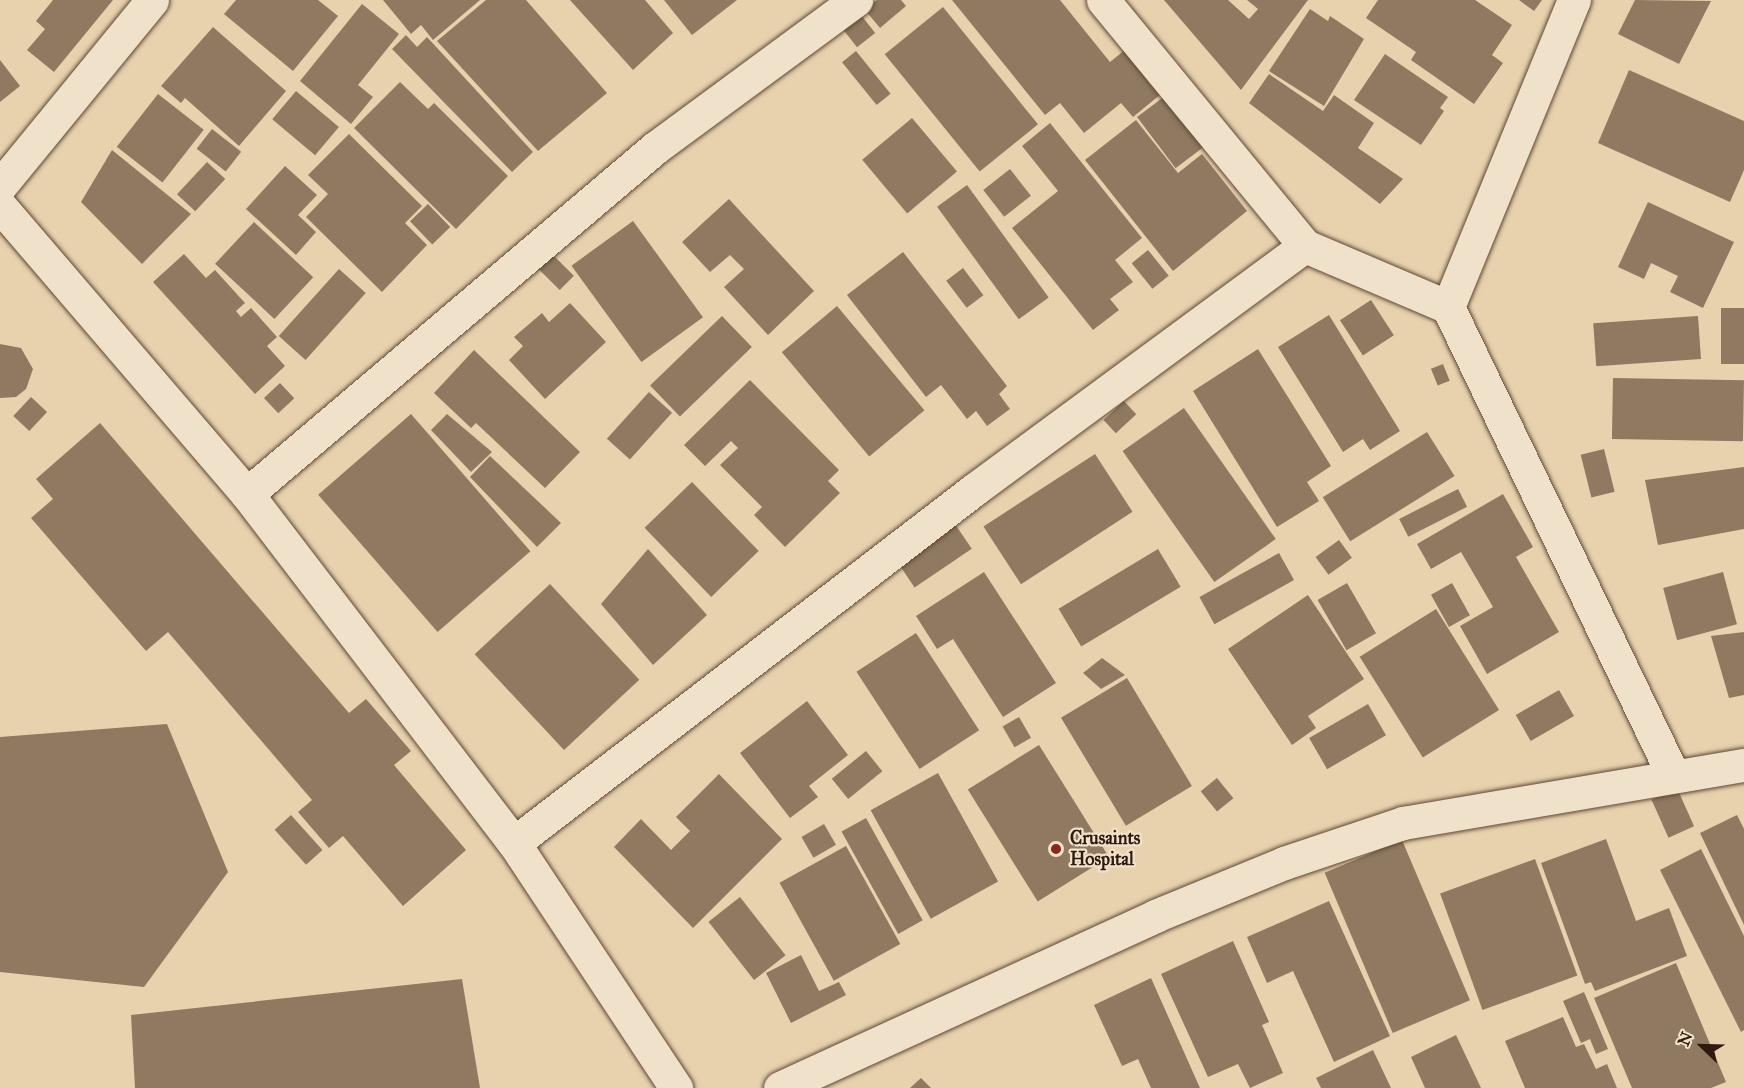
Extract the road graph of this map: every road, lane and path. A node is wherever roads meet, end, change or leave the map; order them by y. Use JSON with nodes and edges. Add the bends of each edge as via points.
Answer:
{"nodes":[{"id":1,"x":152,"y":0,"type":"edge"},
{"id":2,"x":856,"y":0,"type":"edge"},
{"id":3,"x":1103,"y":0,"type":"edge"},
{"id":4,"x":1574,"y":0,"type":"edge"},
{"id":5,"x":0,"y":186,"type":"edge"},
{"id":6,"x":0,"y":206,"type":"edge"},
{"id":7,"x":1305,"y":246,"type":"junction"},
{"id":8,"x":1448,"y":307,"type":"junction"},
{"id":9,"x":247,"y":494,"type":"junction"},
{"id":10,"x":1744,"y":765,"type":"edge"},
{"id":11,"x":1673,"y":775,"type":"junction"},
{"id":12,"x":514,"y":843,"type":"junction"},
{"id":13,"x":676,"y":1088,"type":"edge"},
{"id":14,"x":780,"y":1088,"type":"edge"}],
"edges":[{"from":1,"to":5,"type":"street"},
{"from":2,"to":9,"type":"street","via":[[654,148]]},
{"from":3,"to":7,"type":"street"},
{"from":4,"to":8,"type":"street"},
{"from":6,"to":9,"type":"street"},
{"from":7,"to":8,"type":"street"},
{"from":7,"to":12,"type":"street","via":[[975,489]]},
{"from":8,"to":11,"type":"street"},
{"from":9,"to":12,"type":"street"},
{"from":10,"to":11,"type":"street"},
{"from":11,"to":14,"type":"street","via":[[1403,823],[1284,863],[1155,916]]},
{"from":12,"to":13,"type":"street"}]}
